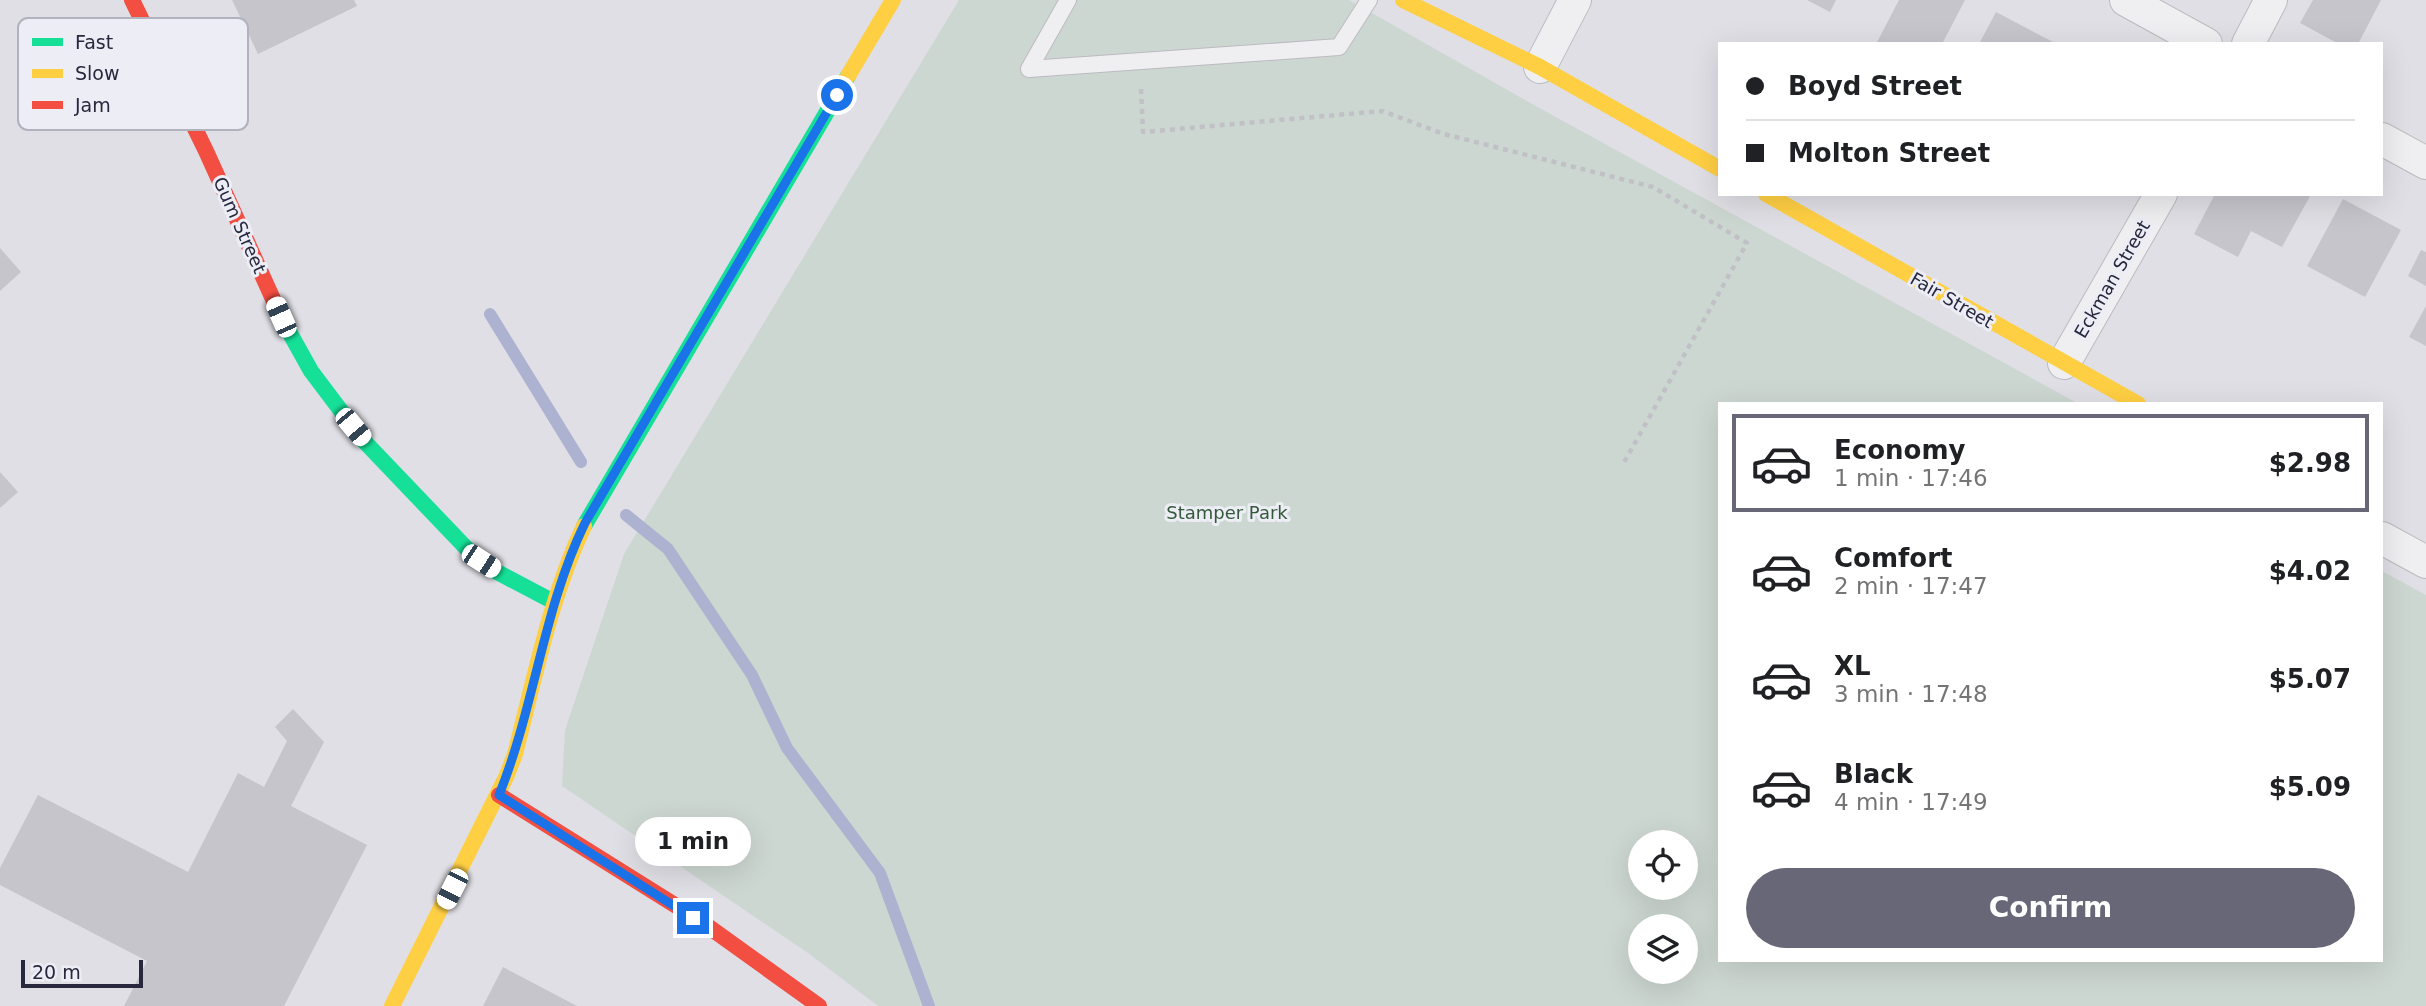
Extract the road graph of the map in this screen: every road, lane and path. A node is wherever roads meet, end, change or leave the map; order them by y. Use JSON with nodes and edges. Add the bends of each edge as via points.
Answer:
{"nodes":[{"id":1,"x":132,"y":0,"type":"edge"},
{"id":2,"x":893,"y":0,"type":"edge"},
{"id":3,"x":1068,"y":0,"type":"edge"},
{"id":4,"x":1369,"y":0,"type":"edge"},
{"id":5,"x":1403,"y":0,"type":"edge"},
{"id":6,"x":1575,"y":0,"type":"edge"},
{"id":7,"x":2126,"y":0,"type":"edge"},
{"id":8,"x":2271,"y":0,"type":"edge"},
{"id":9,"x":141,"y":18,"type":"edge"},
{"id":10,"x":2202,"y":42,"type":"edge"},
{"id":11,"x":2249,"y":42,"type":"edge"},
{"id":12,"x":1139,"y":61,"type":"junction"},
{"id":13,"x":1540,"y":66,"type":"junction"},
{"id":14,"x":196,"y":130,"type":"edge"},
{"id":15,"x":2383,"y":140,"type":"edge"},
{"id":16,"x":2426,"y":163,"type":"edge"},
{"id":17,"x":1718,"y":168,"type":"edge"},
{"id":18,"x":1770,"y":196,"type":"edge"},
{"id":19,"x":2160,"y":196,"type":"edge"},
{"id":20,"x":2064,"y":363,"type":"junction"},
{"id":21,"x":2134,"y":402,"type":"edge"},
{"id":22,"x":1622,"y":466,"type":"dead end"},
{"id":23,"x":2383,"y":539,"type":"edge"},
{"id":24,"x":2426,"y":562,"type":"edge"},
{"id":25,"x":554,"y":602,"type":"junction"},
{"id":26,"x":499,"y":795,"type":"junction"},
{"id":27,"x":392,"y":1006,"type":"edge"},
{"id":28,"x":819,"y":1006,"type":"edge"}],
"edges":[{"from":1,"to":9,"type":"street","name":"Gum Street"},
{"from":2,"to":25,"type":"street","via":[[585,523]]},
{"from":3,"to":12,"type":"lane","via":[[1029,69]]},
{"from":4,"to":12,"type":"lane","via":[[1339,47]]},
{"from":5,"to":13,"type":"street"},
{"from":6,"to":13,"type":"street"},
{"from":7,"to":10,"type":"street"},
{"from":8,"to":11,"type":"street"},
{"from":12,"to":22,"type":"path","via":[[1143,132],[1382,111],[1444,134],[1653,187],[1748,243]]},
{"from":13,"to":17,"type":"street"},
{"from":14,"to":25,"type":"street","name":"Gum Street","via":[[281,317],[318,382],[363,440],[470,552]]},
{"from":15,"to":16,"type":"street"},
{"from":18,"to":20,"type":"street","name":"Fair Street"},
{"from":19,"to":20,"type":"street","name":"Eckman Street"},
{"from":20,"to":21,"type":"street","name":"Fair Street"},
{"from":23,"to":24,"type":"street"},
{"from":25,"to":26,"type":"street","via":[[515,754]]},
{"from":26,"to":27,"type":"street"},
{"from":26,"to":28,"type":"street","via":[[709,929]]}]}
